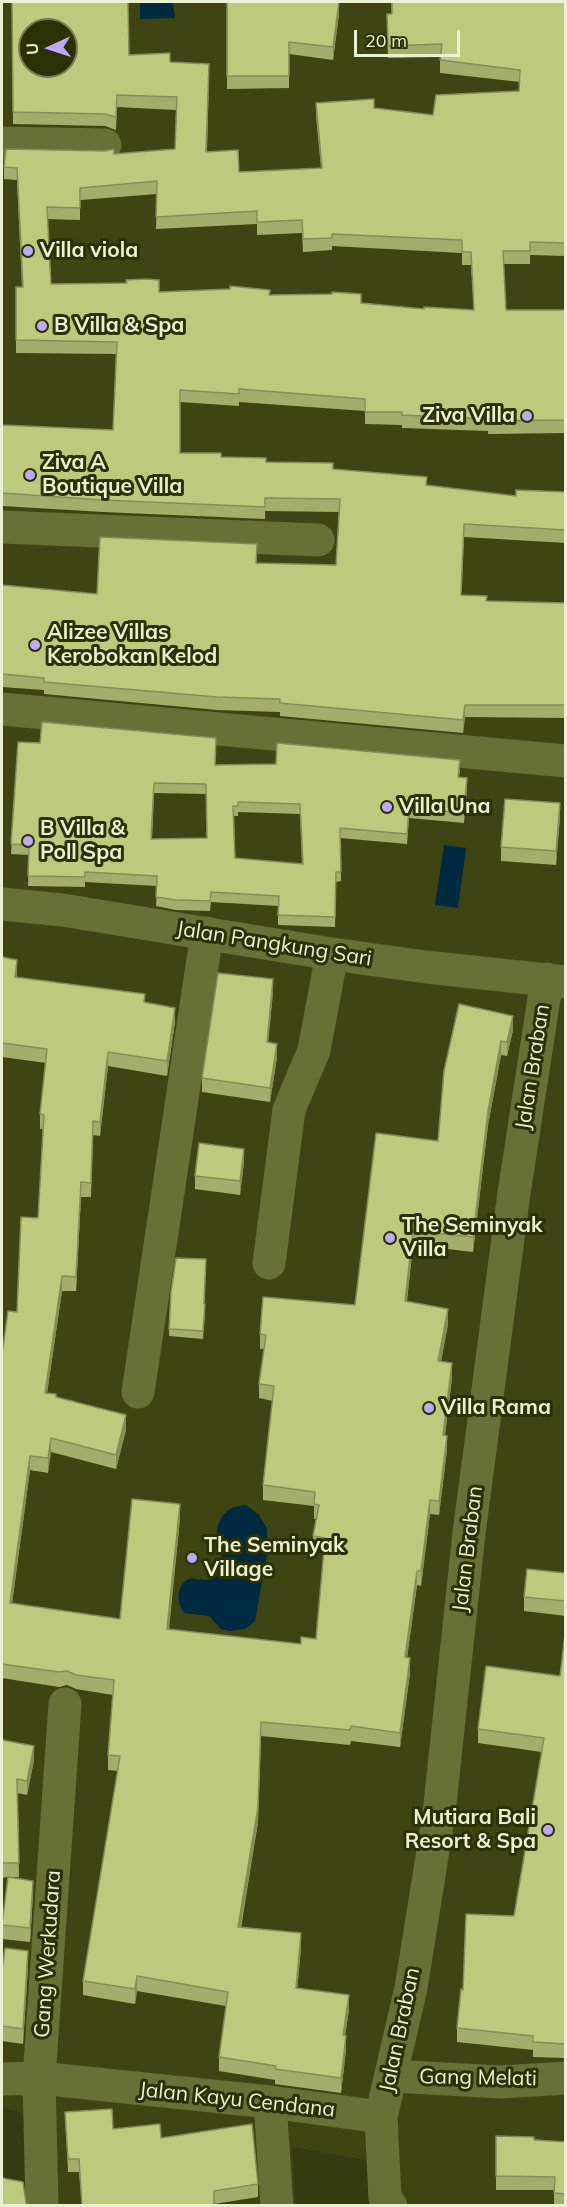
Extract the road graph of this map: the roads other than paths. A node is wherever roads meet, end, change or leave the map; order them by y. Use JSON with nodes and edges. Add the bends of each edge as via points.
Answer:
{"nodes":[{"id":1,"x":2,"y":143,"type":"edge"},
{"id":2,"x":105,"y":145,"type":"dead end"},
{"id":3,"x":2,"y":526,"type":"edge"},
{"id":4,"x":318,"y":540,"type":"dead end"},
{"id":5,"x":2,"y":709,"type":"edge"},
{"id":6,"x":566,"y":760,"type":"edge"},
{"id":7,"x":2,"y":904,"type":"edge"},
{"id":8,"x":207,"y":933,"type":"junction"},
{"id":9,"x":332,"y":954,"type":"junction"},
{"id":10,"x":556,"y":980,"type":"edge"},
{"id":11,"x":269,"y":1263,"type":"dead end"},
{"id":12,"x":138,"y":1392,"type":"dead end"},
{"id":13,"x":65,"y":1704,"type":"dead end"},
{"id":14,"x":391,"y":2076,"type":"junction"},
{"id":15,"x":39,"y":2078,"type":"junction"},
{"id":16,"x":566,"y":2078,"type":"edge"},
{"id":17,"x":2,"y":2079,"type":"edge"},
{"id":18,"x":270,"y":2102,"type":"junction"},
{"id":19,"x":381,"y":2116,"type":"junction"},
{"id":20,"x":42,"y":2205,"type":"edge"},
{"id":21,"x":277,"y":2205,"type":"edge"},
{"id":22,"x":391,"y":2205,"type":"edge"}],
"edges":[{"from":1,"to":2,"type":"street"},
{"from":3,"to":4,"type":"street"},
{"from":5,"to":6,"type":"street"},
{"from":7,"to":8,"type":"street","name":"Jalan Pangkung Sari"},
{"from":8,"to":9,"type":"street","name":"Jalan Pangkung Sari"},
{"from":8,"to":12,"type":"street"},
{"from":9,"to":10,"type":"street","name":"Jalan Pangkung Sari"},
{"from":9,"to":11,"type":"street","via":[[314,1050],[289,1110]]},
{"from":10,"to":14,"type":"street","name":"Jalan Braban","via":[[514,1193],[470,1521],[439,1813],[411,1988]]},
{"from":13,"to":15,"type":"street","name":"Gang Werkudara"},
{"from":14,"to":16,"type":"street","name":"Gang Melati","via":[[501,2082]]},
{"from":14,"to":19,"type":"street","name":"Jalan Braban"},
{"from":15,"to":17,"type":"street","name":"Jalan Kayu Cendana"},
{"from":15,"to":18,"type":"street","name":"Jalan Kayu Cendana"},
{"from":15,"to":20,"type":"street","name":"Gang Werkudara"},
{"from":18,"to":19,"type":"street","name":"Jalan Kayu Cendana"},
{"from":18,"to":21,"type":"street"},
{"from":19,"to":22,"type":"street","via":[[385,2198]]}]}
